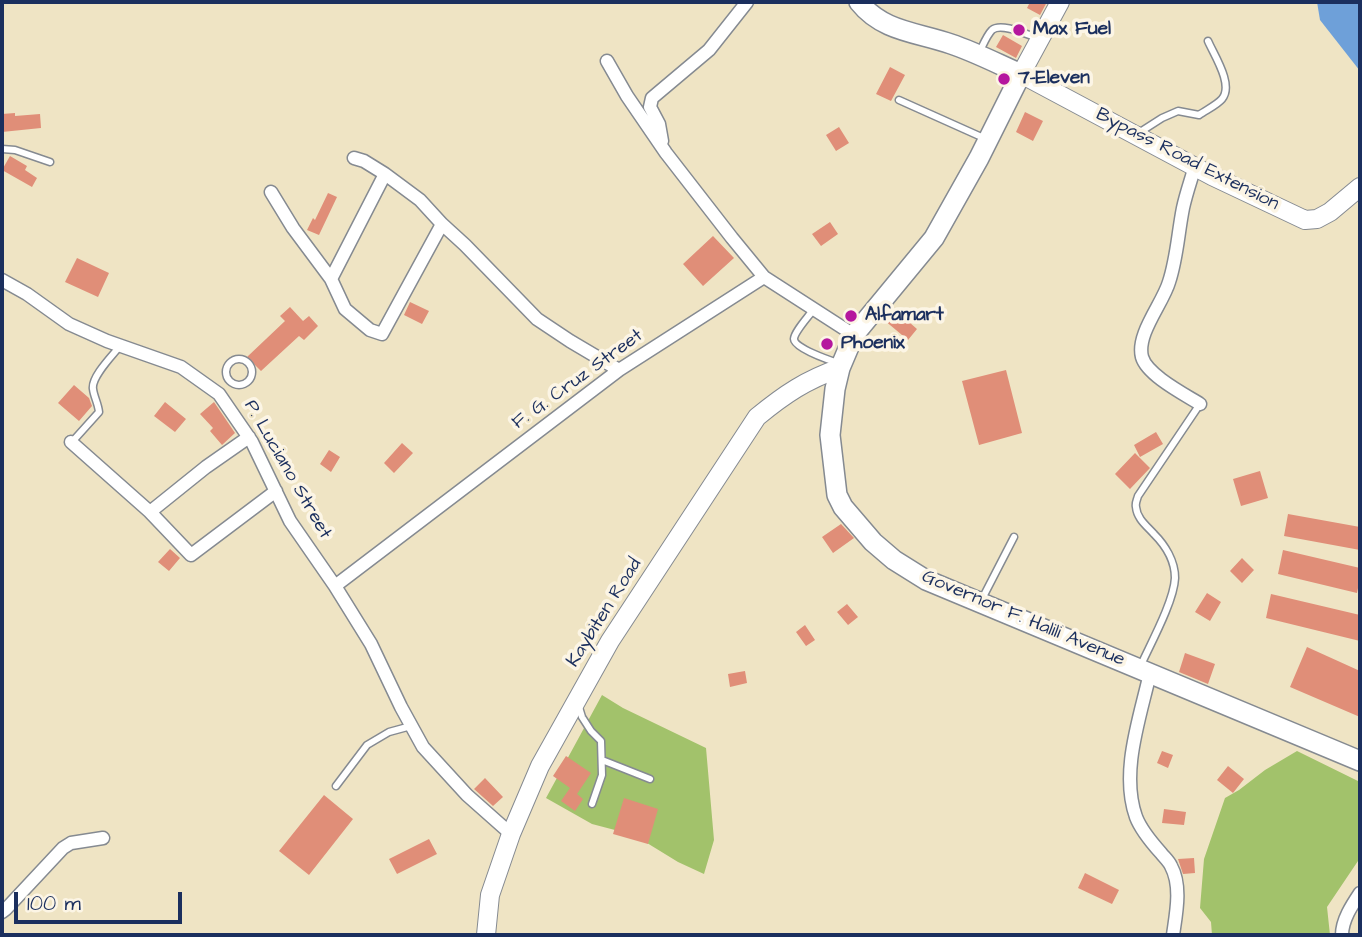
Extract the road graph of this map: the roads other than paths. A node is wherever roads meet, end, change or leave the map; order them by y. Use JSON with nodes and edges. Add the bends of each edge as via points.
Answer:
{"nodes":[{"id":1,"x":747,"y":2,"type":"edge"},
{"id":2,"x":859,"y":2,"type":"edge"},
{"id":3,"x":1060,"y":2,"type":"edge"},
{"id":4,"x":1040,"y":39,"type":"junction"},
{"id":5,"x":1208,"y":41,"type":"dead end"},
{"id":6,"x":978,"y":55,"type":"junction"},
{"id":7,"x":607,"y":61,"type":"dead end"},
{"id":8,"x":1021,"y":74,"type":"junction"},
{"id":9,"x":899,"y":100,"type":"dead end"},
{"id":10,"x":1136,"y":135,"type":"junction"},
{"id":11,"x":988,"y":140,"type":"junction"},
{"id":12,"x":663,"y":146,"type":"junction"},
{"id":13,"x":2,"y":149,"type":"edge"},
{"id":14,"x":354,"y":158,"type":"dead end"},
{"id":15,"x":50,"y":162,"type":"dead end"},
{"id":16,"x":1195,"y":166,"type":"junction"},
{"id":17,"x":385,"y":174,"type":"junction"},
{"id":18,"x":1360,"y":187,"type":"edge"},
{"id":19,"x":271,"y":192,"type":"dead end"},
{"id":20,"x":442,"y":224,"type":"junction"},
{"id":21,"x":764,"y":277,"type":"junction"},
{"id":22,"x":331,"y":279,"type":"junction"},
{"id":23,"x":2,"y":280,"type":"edge"},
{"id":24,"x":815,"y":309,"type":"junction"},
{"id":25,"x":854,"y":335,"type":"junction"},
{"id":26,"x":120,"y":346,"type":"junction"},
{"id":27,"x":841,"y":367,"type":"junction"},
{"id":28,"x":620,"y":370,"type":"junction"},
{"id":29,"x":230,"y":382,"type":"junction"},
{"id":30,"x":219,"y":394,"type":"junction"},
{"id":31,"x":1200,"y":404,"type":"joint"},
{"id":32,"x":249,"y":437,"type":"junction"},
{"id":33,"x":71,"y":442,"type":"joint"},
{"id":34,"x":276,"y":491,"type":"junction"},
{"id":35,"x":150,"y":512,"type":"junction"},
{"id":36,"x":1014,"y":537,"type":"dead end"},
{"id":37,"x":335,"y":586,"type":"junction"},
{"id":38,"x":981,"y":603,"type":"junction"},
{"id":39,"x":1144,"y":671,"type":"junction"},
{"id":40,"x":576,"y":700,"type":"junction"},
{"id":41,"x":412,"y":726,"type":"junction"},
{"id":42,"x":602,"y":760,"type":"junction"},
{"id":43,"x":1360,"y":761,"type":"edge"},
{"id":44,"x":649,"y":779,"type":"dead end"},
{"id":45,"x":337,"y":786,"type":"dead end"},
{"id":46,"x":592,"y":804,"type":"dead end"},
{"id":47,"x":511,"y":834,"type":"junction"},
{"id":48,"x":103,"y":838,"type":"dead end"},
{"id":49,"x":1360,"y":893,"type":"edge"},
{"id":50,"x":2,"y":912,"type":"edge"},
{"id":51,"x":485,"y":935,"type":"edge"},
{"id":52,"x":1173,"y":935,"type":"edge"},
{"id":53,"x":1342,"y":935,"type":"edge"}],
"edges":[{"from":1,"to":12,"type":"street","via":[[709,50],[652,98],[650,107]]},
{"from":2,"to":6,"type":"main road","name":"Bypass Road Extension","via":[[885,24]]},
{"from":3,"to":4,"type":"street","name":"Governor F. Halili Avenue"},
{"from":4,"to":6,"type":"lane","via":[[997,27]]},
{"from":4,"to":8,"type":"street","name":"Governor F. Halili Avenue"},
{"from":5,"to":10,"type":"lane","via":[[1226,79],[1222,99],[1199,115],[1178,111],[1161,118]]},
{"from":6,"to":8,"type":"main road","name":"Bypass Road Extension"},
{"from":7,"to":12,"type":"street"},
{"from":8,"to":10,"type":"street","name":"Bypass Road Extension"},
{"from":8,"to":11,"type":"main road","name":"Governor F. Halili Avenue"},
{"from":9,"to":11,"type":"lane"},
{"from":10,"to":16,"type":"street","name":"Bypass Road Extension"},
{"from":11,"to":25,"type":"main road","name":"Governor F. Halili Avenue","via":[[934,238]]},
{"from":12,"to":21,"type":"street"},
{"from":13,"to":15,"type":"lane"},
{"from":14,"to":17,"type":"street"},
{"from":16,"to":18,"type":"street","name":"Bypass Road Extension","via":[[1305,220],[1330,212]]},
{"from":16,"to":31,"type":"street","via":[[1169,285],[1141,345],[1142,359],[1150,370]]},
{"from":17,"to":20,"type":"street","via":[[420,200]]},
{"from":17,"to":22,"type":"street"},
{"from":19,"to":22,"type":"street"},
{"from":20,"to":22,"type":"street","via":[[382,334],[345,309]]},
{"from":20,"to":28,"type":"street","via":[[537,319]]},
{"from":21,"to":24,"type":"street"},
{"from":21,"to":28,"type":"street","name":"F. G. Cruz Street"},
{"from":23,"to":26,"type":"street","name":"P. Luciano Street","via":[[69,324]]},
{"from":24,"to":25,"type":"street"},
{"from":24,"to":27,"type":"lane","via":[[794,341]]},
{"from":25,"to":27,"type":"main road","name":"Governor F. Halili Avenue"},
{"from":26,"to":30,"type":"street","name":"P. Luciano Street","via":[[181,367]]},
{"from":26,"to":33,"type":"lane","via":[[93,381],[99,412]]},
{"from":27,"to":38,"type":"main road","name":"Governor F. Halili Avenue","via":[[830,435],[837,495],[843,507],[894,560],[926,580]]},
{"from":27,"to":40,"type":"street","name":"Kaybiten Road","via":[[785,394],[757,417]]},
{"from":28,"to":37,"type":"street","name":"F. G. Cruz Street"},
{"from":29,"to":29,"type":"lane","via":[[247,383],[251,366],[235,359],[226,374]]},
{"from":29,"to":30,"type":"lane"},
{"from":30,"to":32,"type":"street","name":"P. Luciano Street"},
{"from":31,"to":39,"type":"lane","via":[[1138,496],[1136,507],[1142,522],[1167,549],[1175,577]]},
{"from":32,"to":34,"type":"street","name":"P. Luciano Street"},
{"from":32,"to":35,"type":"street"},
{"from":33,"to":35,"type":"street"},
{"from":34,"to":35,"type":"street","via":[[191,555]]},
{"from":34,"to":37,"type":"street","name":"P. Luciano Street","via":[[290,521]]},
{"from":36,"to":38,"type":"lane"},
{"from":37,"to":41,"type":"street","name":"P. Luciano Street","via":[[371,643]]},
{"from":38,"to":39,"type":"main road","name":"Governor F. Halili Avenue"},
{"from":39,"to":43,"type":"main road","name":"Governor F. Halili Avenue"},
{"from":39,"to":52,"type":"street","via":[[1130,784],[1137,818],[1174,874]]},
{"from":40,"to":42,"type":"lane","via":[[582,717],[601,741]]},
{"from":40,"to":47,"type":"street","name":"Kaybiten Road","via":[[540,766]]},
{"from":41,"to":45,"type":"lane","via":[[367,745]]},
{"from":41,"to":47,"type":"street","name":"P. Luciano Street","via":[[423,747],[467,795]]},
{"from":42,"to":44,"type":"lane"},
{"from":42,"to":46,"type":"lane"},
{"from":47,"to":51,"type":"street","name":"Kaybiten Road","via":[[490,895]]},
{"from":48,"to":50,"type":"street","via":[[64,848]]},
{"from":49,"to":53,"type":"street"}]}
